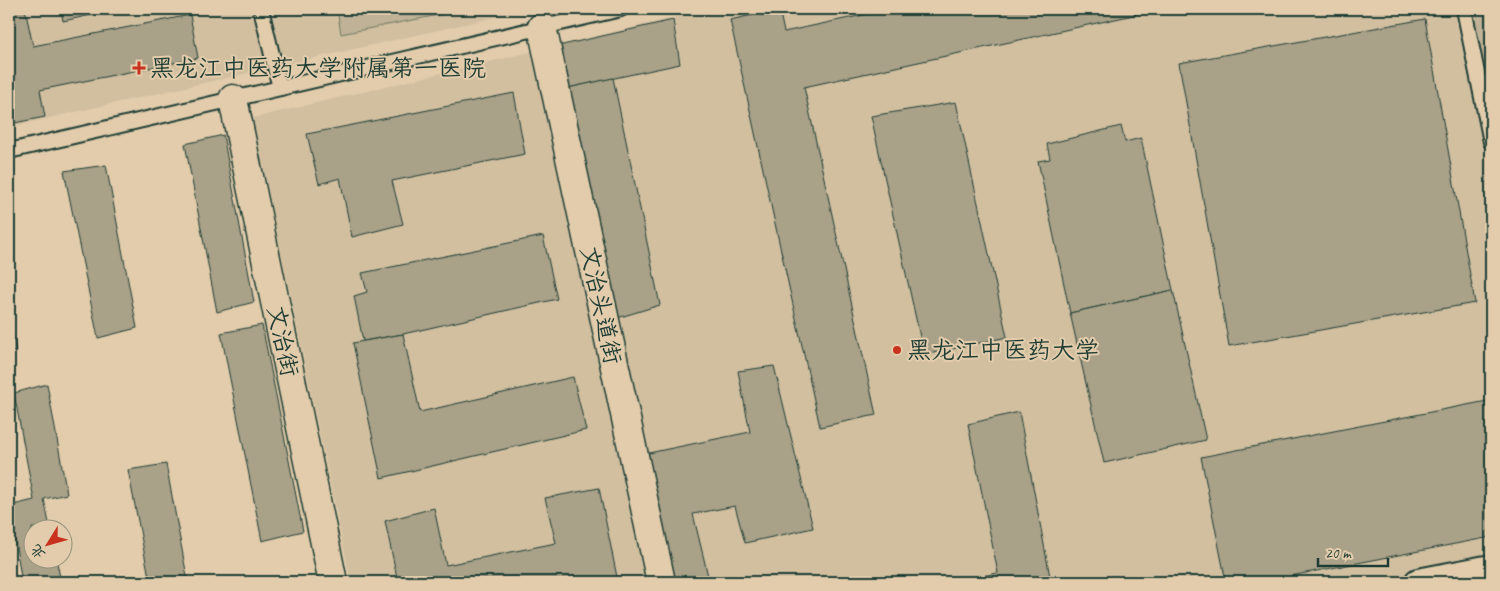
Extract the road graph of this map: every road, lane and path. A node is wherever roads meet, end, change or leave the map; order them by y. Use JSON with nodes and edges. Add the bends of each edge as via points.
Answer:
{"nodes":[{"id":1,"x":261,"y":9,"type":"edge"},
{"id":2,"x":621,"y":9,"type":"edge"},
{"id":3,"x":1464,"y":9,"type":"edge"},
{"id":4,"x":542,"y":27,"type":"junction"},
{"id":5,"x":280,"y":88,"type":"junction"},
{"id":6,"x":233,"y":99,"type":"junction"},
{"id":7,"x":1491,"y":142,"type":"edge"},
{"id":8,"x":9,"y":151,"type":"edge"},
{"id":9,"x":1491,"y":568,"type":"edge"},
{"id":10,"x":333,"y":582,"type":"edge"},
{"id":11,"x":661,"y":582,"type":"edge"},
{"id":12,"x":1418,"y":582,"type":"edge"}],
"edges":[{"from":1,"to":5,"type":"lane"},
{"from":2,"to":4,"type":"lane"},
{"from":3,"to":7,"type":"lane"},
{"from":4,"to":5,"type":"lane"},
{"from":4,"to":11,"type":"street","name":"文治头道街"},
{"from":5,"to":6,"type":"lane"},
{"from":6,"to":8,"type":"lane"},
{"from":6,"to":10,"type":"street","name":"文治街"},
{"from":9,"to":12,"type":"street"}]}
